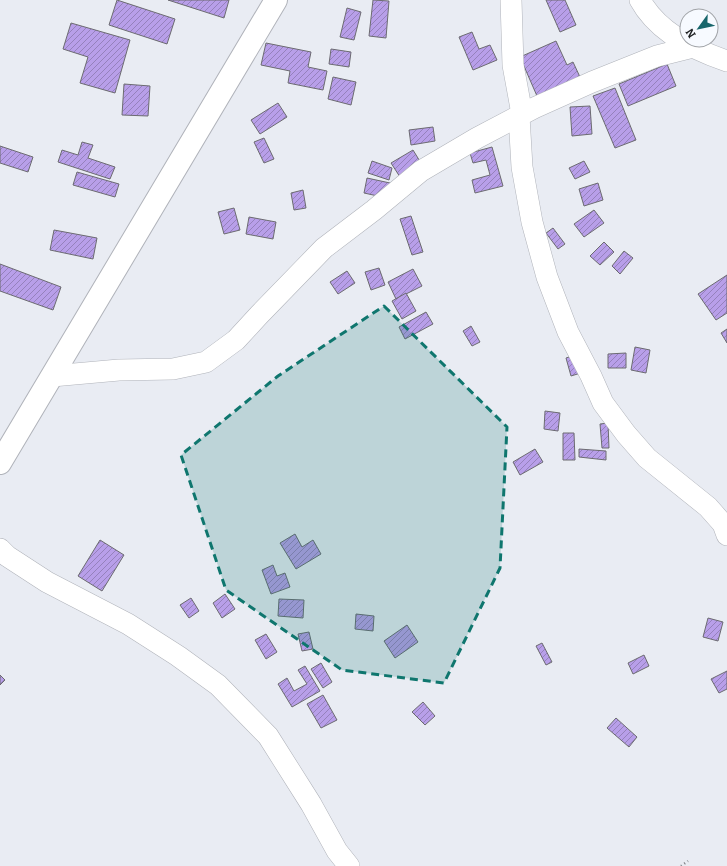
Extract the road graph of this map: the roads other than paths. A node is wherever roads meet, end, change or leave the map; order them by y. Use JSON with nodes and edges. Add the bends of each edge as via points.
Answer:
{"nodes":[{"id":1,"x":276,"y":0,"type":"edge"},
{"id":2,"x":511,"y":0,"type":"edge"},
{"id":3,"x":640,"y":0,"type":"edge"},
{"id":4,"x":679,"y":40,"type":"edge"},
{"id":5,"x":689,"y":48,"type":"edge"},
{"id":6,"x":695,"y":48,"type":"edge"},
{"id":7,"x":727,"y":61,"type":"edge"},
{"id":8,"x":521,"y":115,"type":"junction"},
{"id":9,"x":52,"y":376,"type":"junction"},
{"id":10,"x":0,"y":462,"type":"edge"},
{"id":11,"x":727,"y":535,"type":"edge"},
{"id":12,"x":0,"y":549,"type":"edge"},
{"id":13,"x":346,"y":865,"type":"edge"}],
"edges":[{"from":1,"to":9,"type":"street"},
{"from":2,"to":8,"type":"street","via":[[513,65]]},
{"from":3,"to":4,"type":"street","via":[[645,10]]},
{"from":5,"to":8,"type":"street","via":[[657,56],[592,82]]},
{"from":6,"to":7,"type":"street"},
{"from":8,"to":9,"type":"street","via":[[421,171],[324,248],[236,340],[206,362],[173,369],[119,370]]},
{"from":8,"to":11,"type":"street","via":[[522,167],[532,222],[547,277],[568,332],[603,403],[626,434],[647,458],[708,506]]},
{"from":9,"to":10,"type":"street"},
{"from":12,"to":13,"type":"street","via":[[47,582],[128,624],[218,685],[268,736]]}]}
